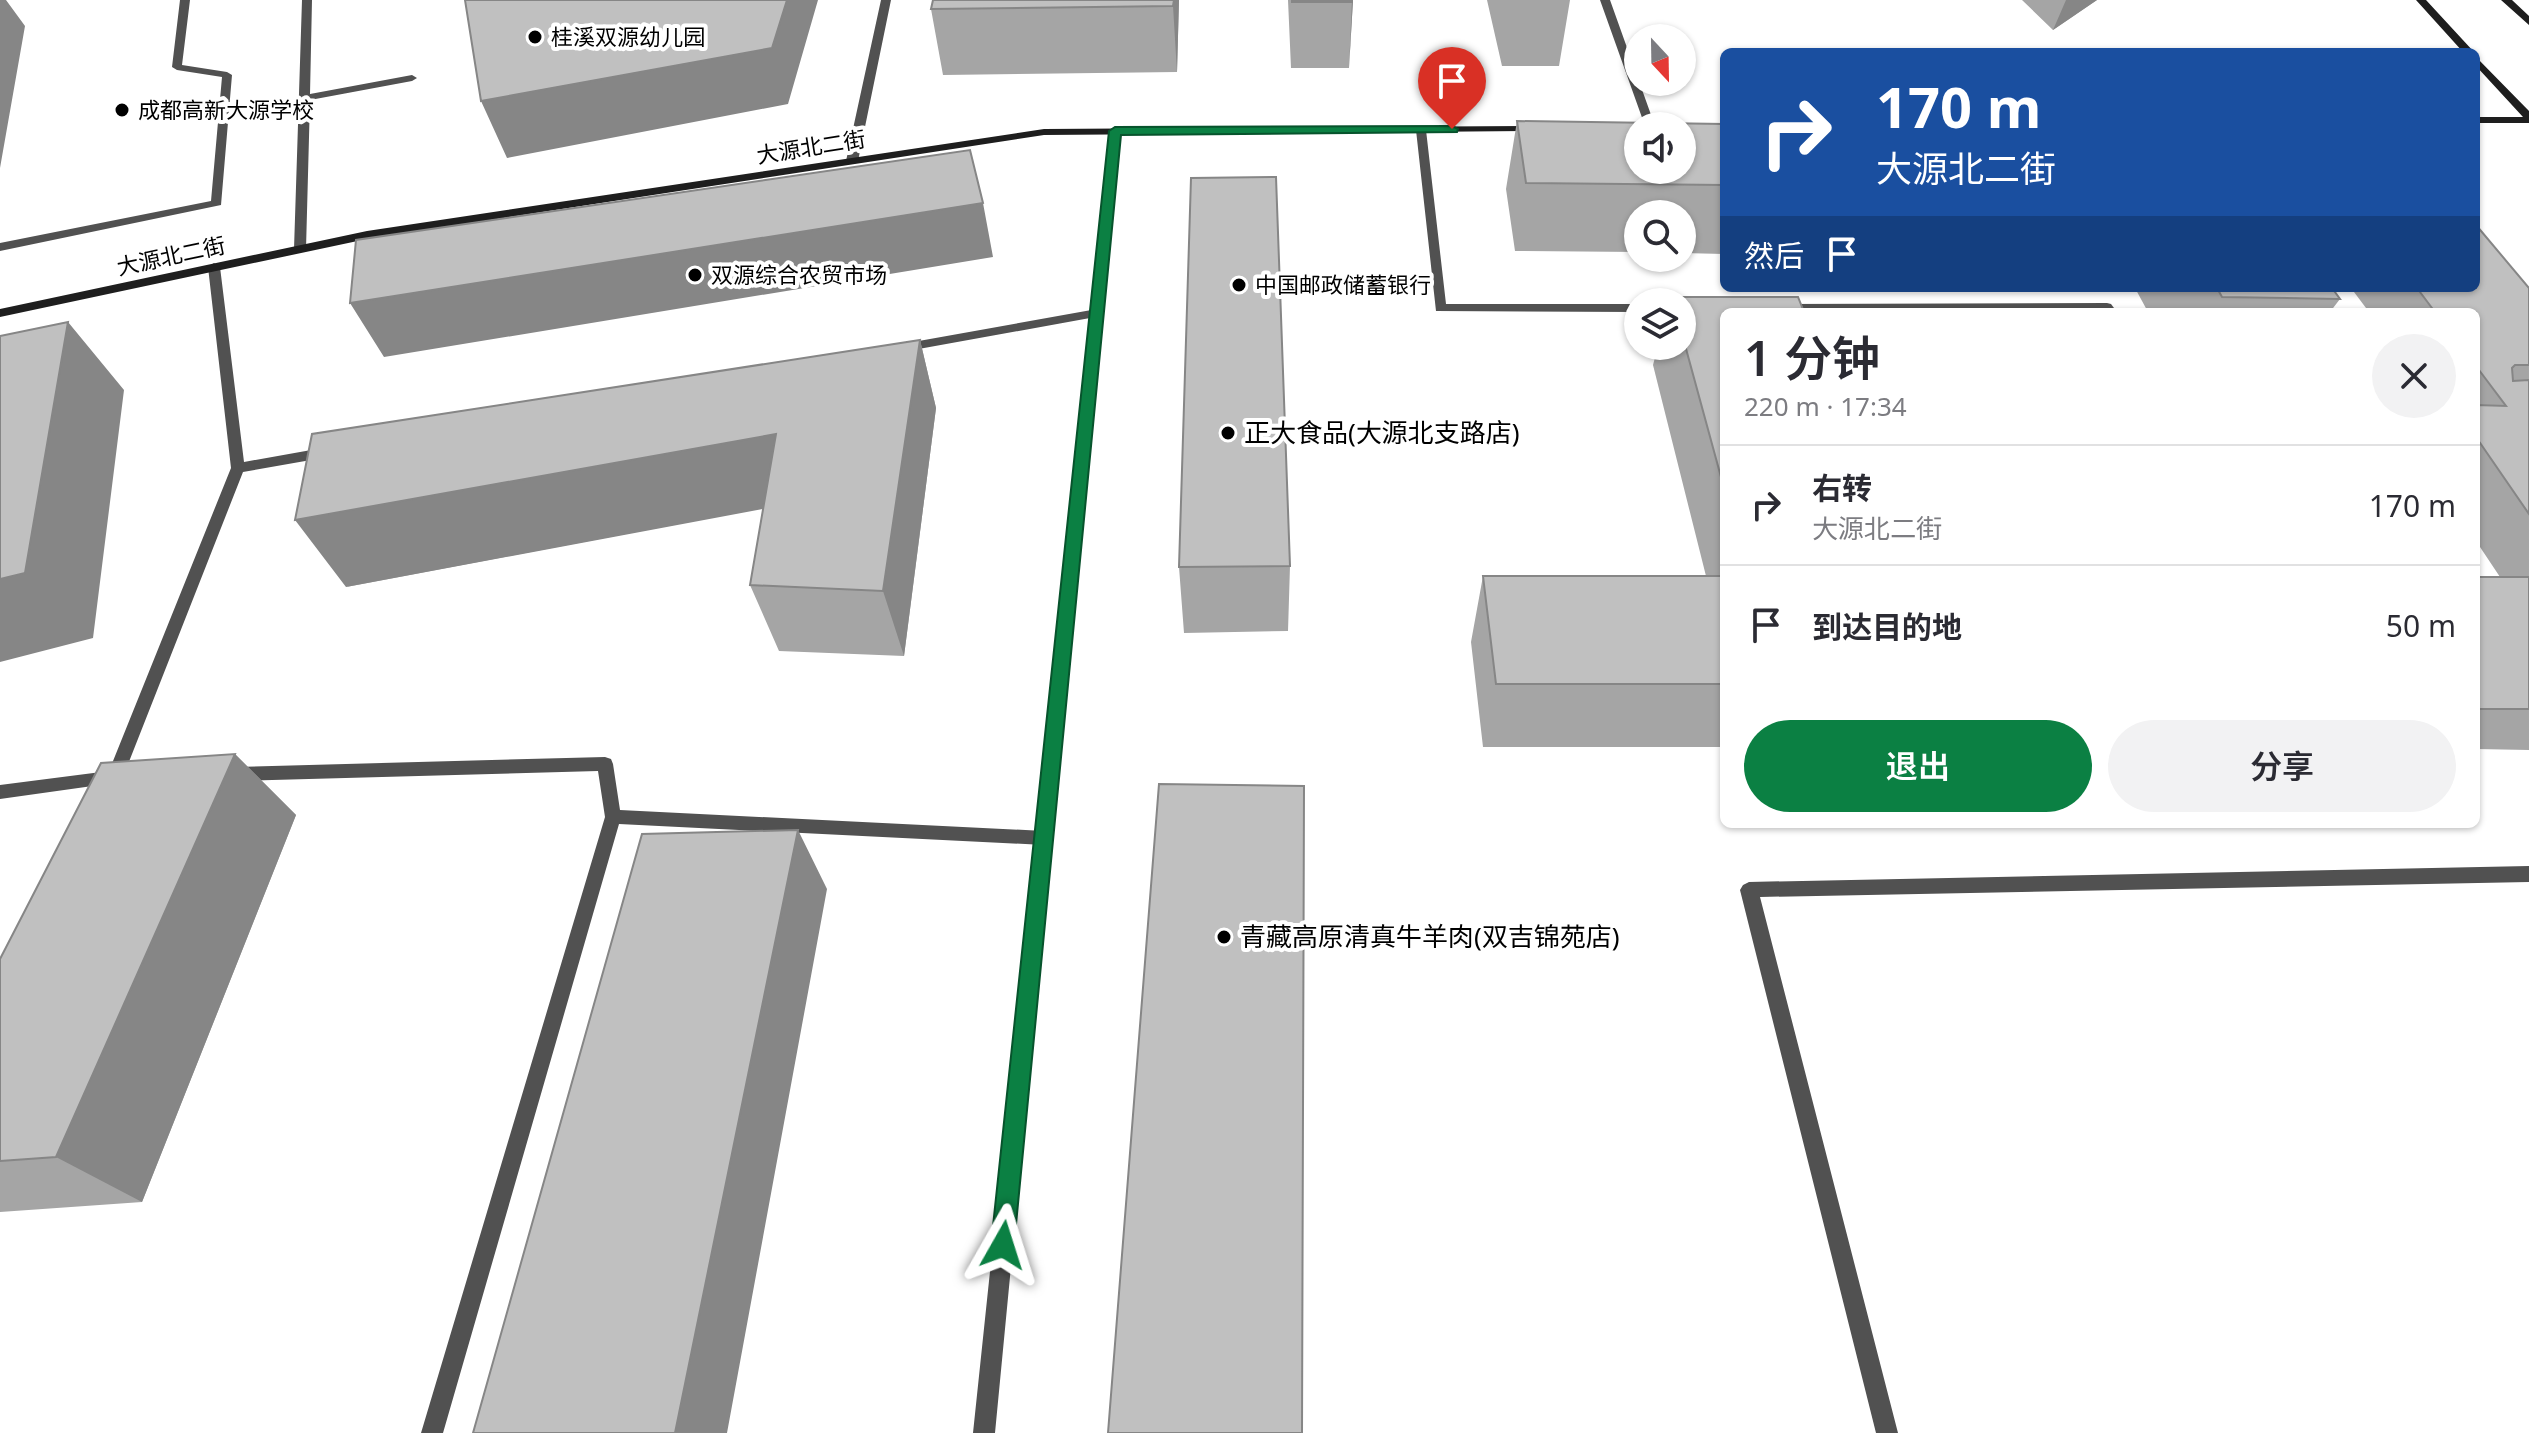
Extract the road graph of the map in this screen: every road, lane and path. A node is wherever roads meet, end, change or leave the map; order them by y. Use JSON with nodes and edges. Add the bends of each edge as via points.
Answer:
{"nodes":[{"id":1,"x":185,"y":0,"type":"edge"},
{"id":2,"x":307,"y":0,"type":"edge"},
{"id":3,"x":886,"y":0,"type":"edge"},
{"id":4,"x":1605,"y":0,"type":"edge"},
{"id":5,"x":2421,"y":0,"type":"edge"},
{"id":6,"x":2506,"y":0,"type":"edge"},
{"id":7,"x":2529,"y":22,"type":"edge"},
{"id":8,"x":2465,"y":48,"type":"edge"},
{"id":9,"x":2480,"y":64,"type":"edge"},
{"id":10,"x":412,"y":78,"type":"dead end"},
{"id":11,"x":304,"y":98,"type":"junction"},
{"id":12,"x":1645,"y":112,"type":"edge"},
{"id":13,"x":2529,"y":118,"type":"edge"},
{"id":14,"x":2480,"y":120,"type":"edge"},
{"id":15,"x":1545,"y":129,"type":"edge"},
{"id":16,"x":1421,"y":130,"type":"junction"},
{"id":17,"x":1115,"y":131,"type":"junction"},
{"id":18,"x":852,"y":161,"type":"junction"},
{"id":19,"x":0,"y":247,"type":"edge"},
{"id":20,"x":300,"y":249,"type":"junction"},
{"id":21,"x":214,"y":267,"type":"junction"},
{"id":22,"x":1624,"y":308,"type":"edge"},
{"id":23,"x":1777,"y":308,"type":"edge"},
{"id":24,"x":2108,"y":308,"type":"edge"},
{"id":25,"x":0,"y":313,"type":"edge"},
{"id":26,"x":1097,"y":313,"type":"junction"},
{"id":27,"x":894,"y":349,"type":"edge"},
{"id":28,"x":347,"y":448,"type":"edge"},
{"id":29,"x":238,"y":468,"type":"junction"},
{"id":30,"x":210,"y":775,"type":"edge"},
{"id":31,"x":0,"y":792,"type":"edge"},
{"id":32,"x":613,"y":817,"type":"junction"},
{"id":33,"x":1044,"y":838,"type":"junction"},
{"id":34,"x":2529,"y":874,"type":"edge"},
{"id":35,"x":432,"y":1433,"type":"edge"},
{"id":36,"x":984,"y":1433,"type":"edge"},
{"id":37,"x":1887,"y":1433,"type":"edge"}],
"edges":[{"from":1,"to":19,"type":"street","via":[[177,67],[227,75],[217,203]]},
{"from":2,"to":11,"type":"street"},
{"from":3,"to":18,"type":"street"},
{"from":4,"to":12,"type":"street"},
{"from":5,"to":8,"type":"street"},
{"from":6,"to":7,"type":"street"},
{"from":9,"to":13,"type":"street"},
{"from":10,"to":11,"type":"street"},
{"from":11,"to":20,"type":"street"},
{"from":13,"to":14,"type":"street"},
{"from":15,"to":16,"type":"street","name":"大源北二街"},
{"from":16,"to":17,"type":"street","name":"大源北二街"},
{"from":16,"to":22,"type":"street","via":[[1440,308]]},
{"from":17,"to":18,"type":"street","name":"大源北二街","via":[[1044,132]]},
{"from":17,"to":26,"type":"street"},
{"from":18,"to":20,"type":"street","name":"大源北二街"},
{"from":20,"to":21,"type":"street","name":"大源北二街"},
{"from":21,"to":25,"type":"street","name":"大源北二街"},
{"from":21,"to":29,"type":"street"},
{"from":23,"to":24,"type":"street"},
{"from":26,"to":27,"type":"street"},
{"from":26,"to":33,"type":"street"},
{"from":28,"to":29,"type":"street"},
{"from":29,"to":31,"type":"street","via":[[123,777]]},
{"from":30,"to":32,"type":"street","via":[[605,764]]},
{"from":32,"to":33,"type":"street"},
{"from":32,"to":35,"type":"street"},
{"from":33,"to":36,"type":"street"},
{"from":34,"to":37,"type":"street","via":[[1749,890]]}]}
